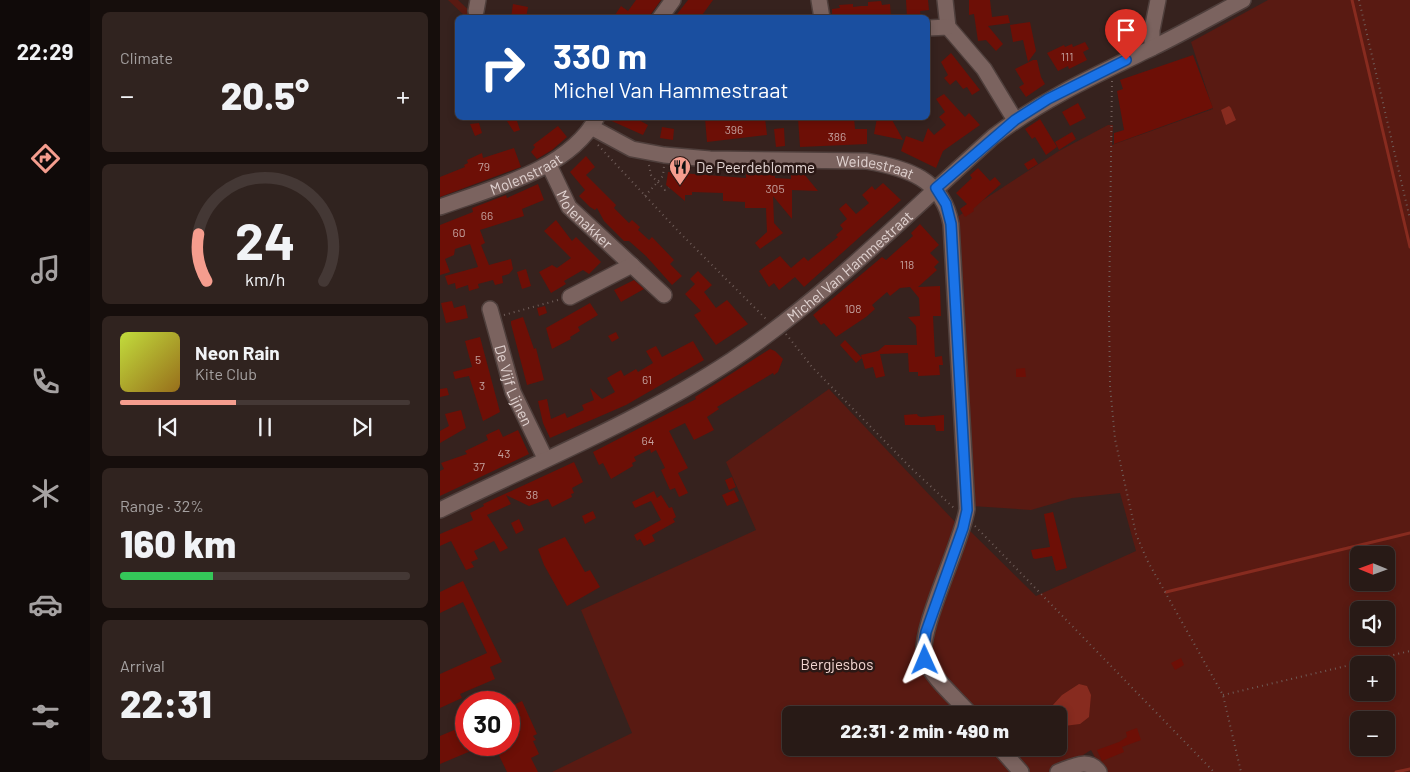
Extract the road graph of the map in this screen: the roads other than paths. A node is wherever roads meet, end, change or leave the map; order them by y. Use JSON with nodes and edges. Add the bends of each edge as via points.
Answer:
{"nodes":[{"id":1,"x":673,"y":0,"type":"edge"},
{"id":2,"x":819,"y":0,"type":"edge"},
{"id":3,"x":946,"y":0,"type":"edge"},
{"id":4,"x":1158,"y":0,"type":"edge"},
{"id":5,"x":1243,"y":0,"type":"edge"},
{"id":6,"x":662,"y":15,"type":"edge"},
{"id":7,"x":822,"y":15,"type":"edge"},
{"id":8,"x":948,"y":27,"type":"junction"},
{"id":9,"x":930,"y":28,"type":"edge"},
{"id":10,"x":1152,"y":48,"type":"junction"},
{"id":11,"x":1015,"y":120,"type":"junction"},
{"id":12,"x":592,"y":125,"type":"edge"},
{"id":13,"x":549,"y":165,"type":"junction"},
{"id":14,"x":936,"y":188,"type":"junction"},
{"id":15,"x":440,"y":207,"type":"edge"},
{"id":16,"x":632,"y":265,"type":"junction"},
{"id":17,"x":664,"y":295,"type":"dead end"},
{"id":18,"x":570,"y":297,"type":"road end"},
{"id":19,"x":491,"y":313,"type":"road end"},
{"id":20,"x":545,"y":458,"type":"junction"},
{"id":21,"x":440,"y":510,"type":"edge"},
{"id":22,"x":963,"y":706,"type":"edge"},
{"id":23,"x":1007,"y":756,"type":"edge"},
{"id":24,"x":1021,"y":772,"type":"edge"},
{"id":25,"x":1058,"y":772,"type":"edge"},
{"id":26,"x":1099,"y":772,"type":"edge"}],
"edges":[{"from":1,"to":6,"type":"street"},
{"from":2,"to":7,"type":"street"},
{"from":3,"to":8,"type":"street"},
{"from":4,"to":10,"type":"street"},
{"from":5,"to":10,"type":"street","name":"Michel Van Hammestraat"},
{"from":8,"to":9,"type":"street"},
{"from":8,"to":11,"type":"street","via":[[984,69]]},
{"from":10,"to":11,"type":"street","name":"Michel Van Hammestraat","via":[[1048,99]]},
{"from":11,"to":14,"type":"street","name":"Michel Van Hammestraat"},
{"from":12,"to":13,"type":"street","name":"Molenstraat"},
{"from":12,"to":14,"type":"street","name":"Weidestraat","via":[[615,141],[646,152],[710,159],[866,161],[902,170]]},
{"from":13,"to":15,"type":"street","name":"Molenstraat"},
{"from":13,"to":16,"type":"street","name":"Molenakker","via":[[569,207]]},
{"from":14,"to":20,"type":"street","name":"Michel Van Hammestraat","via":[[778,328],[684,389]]},
{"from":14,"to":22,"type":"street","via":[[946,204],[951,224],[967,496],[966,518],[926,632],[923,651],[930,669]]},
{"from":16,"to":17,"type":"street","name":"Molenakker"},
{"from":16,"to":18,"type":"street"},
{"from":19,"to":20,"type":"street","name":"De Vijf Lijnen","via":[[513,392]]},
{"from":20,"to":21,"type":"street","name":"Michel Van Hammestraat"},
{"from":23,"to":24,"type":"street"},
{"from":25,"to":26,"type":"street","via":[[1086,763]]}]}
